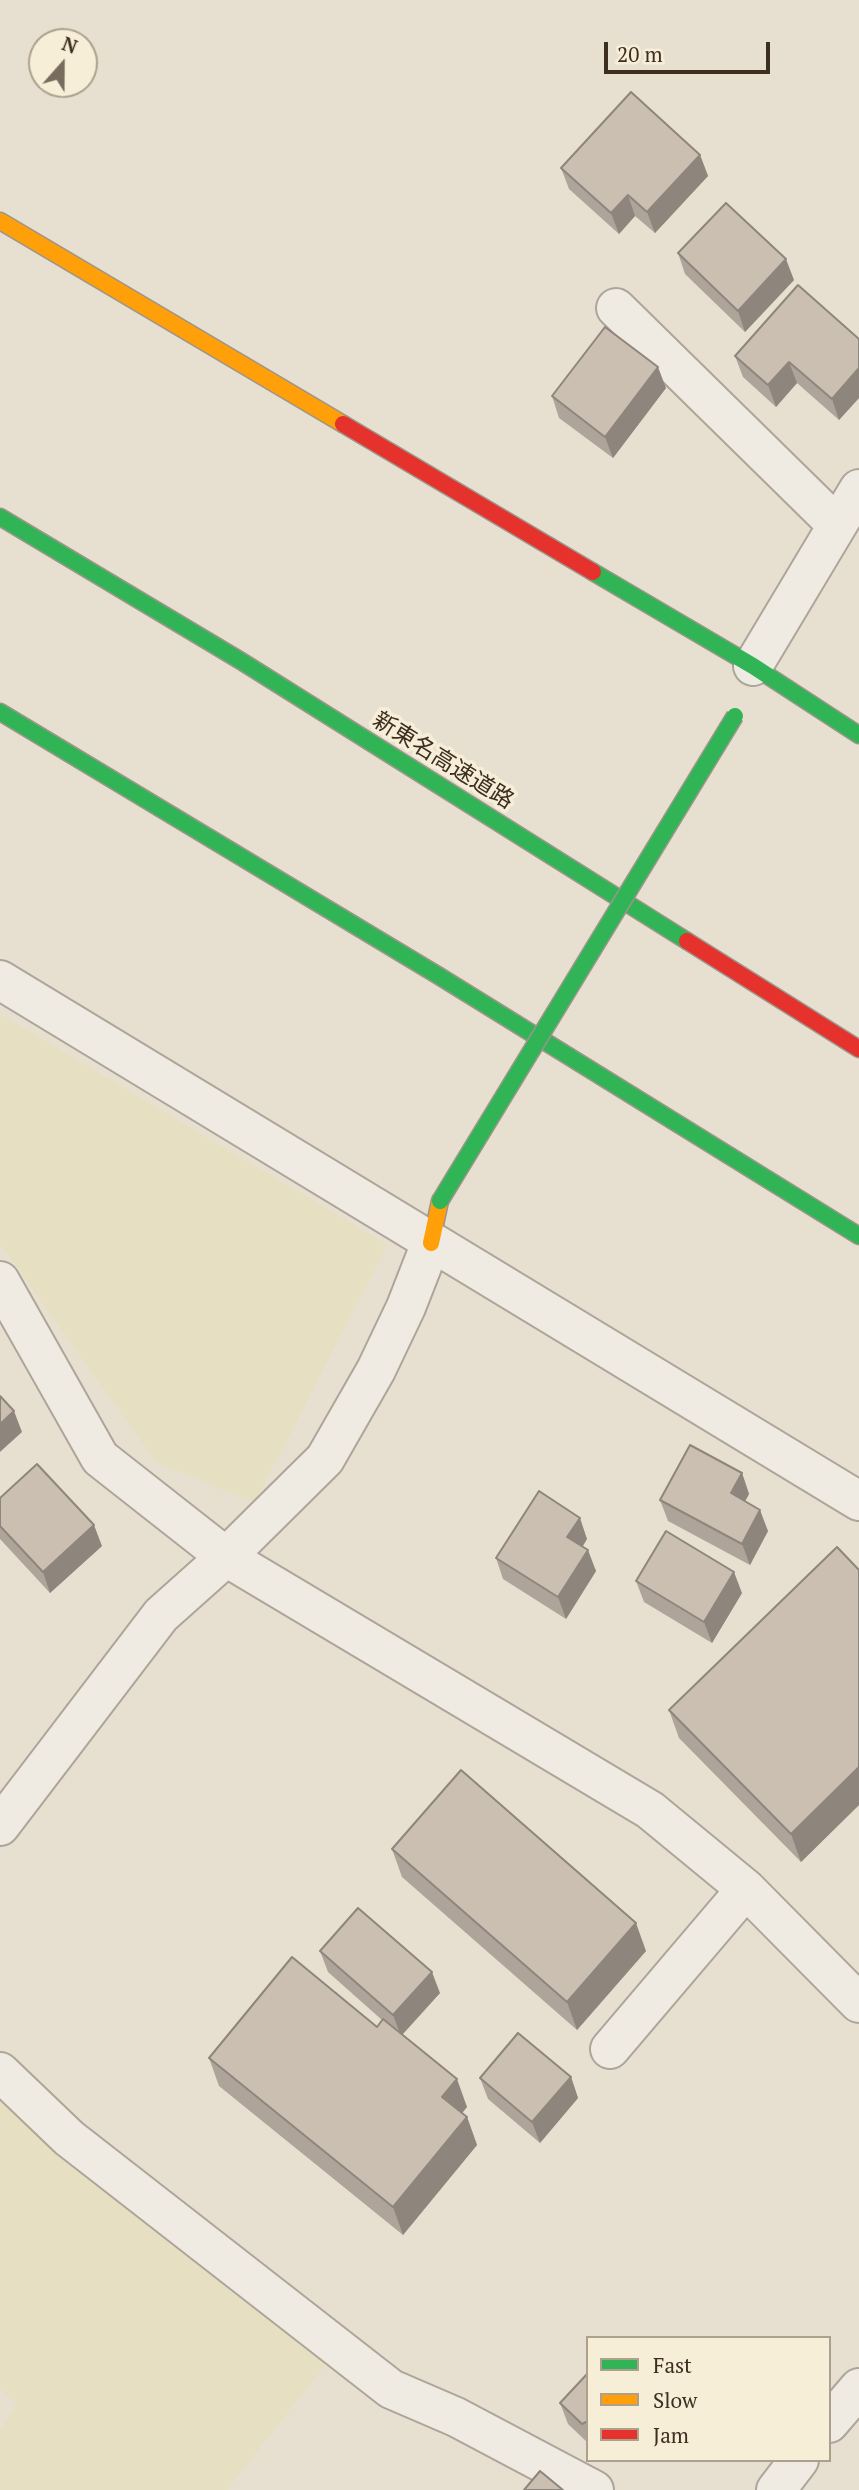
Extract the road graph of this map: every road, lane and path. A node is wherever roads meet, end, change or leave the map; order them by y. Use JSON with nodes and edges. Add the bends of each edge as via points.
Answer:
{"nodes":[{"id":1,"x":0,"y":221,"type":"edge"},
{"id":2,"x":616,"y":307,"type":"dead end"},
{"id":3,"x":859,"y":489,"type":"edge"},
{"id":4,"x":0,"y":516,"type":"edge"},
{"id":5,"x":837,"y":525,"type":"junction"},
{"id":6,"x":751,"y":672,"type":"junction"},
{"id":7,"x":737,"y":710,"type":"dead end"},
{"id":8,"x":0,"y":712,"type":"edge"},
{"id":9,"x":859,"y":735,"type":"edge"},
{"id":10,"x":0,"y":980,"type":"edge"},
{"id":11,"x":859,"y":1049,"type":"edge"},
{"id":12,"x":859,"y":1236,"type":"edge"},
{"id":13,"x":431,"y":1242,"type":"junction"},
{"id":14,"x":0,"y":1281,"type":"edge"},
{"id":15,"x":859,"y":1501,"type":"edge"},
{"id":16,"x":226,"y":1557,"type":"junction"},
{"id":17,"x":0,"y":1825,"type":"edge"},
{"id":18,"x":746,"y":1889,"type":"junction"},
{"id":19,"x":859,"y":2003,"type":"edge"},
{"id":20,"x":610,"y":2049,"type":"dead end"},
{"id":21,"x":0,"y":2072,"type":"edge"},
{"id":22,"x":859,"y":2388,"type":"edge"},
{"id":23,"x":831,"y":2421,"type":"edge"},
{"id":24,"x":797,"y":2462,"type":"edge"},
{"id":25,"x":594,"y":2490,"type":"edge"},
{"id":26,"x":776,"y":2490,"type":"edge"}],
"edges":[{"from":1,"to":6,"type":"main road"},
{"from":2,"to":5,"type":"street"},
{"from":3,"to":5,"type":"street"},
{"from":4,"to":11,"type":"main road","name":"新東名高速道路","via":[[241,661]]},
{"from":5,"to":6,"type":"street"},
{"from":6,"to":9,"type":"main road"},
{"from":7,"to":13,"type":"main road","bridge":true,"via":[[440,1201]]},
{"from":8,"to":12,"type":"main road"},
{"from":10,"to":13,"type":"street"},
{"from":13,"to":15,"type":"street"},
{"from":13,"to":16,"type":"street","via":[[376,1370],[325,1459]]},
{"from":14,"to":16,"type":"street","via":[[100,1458]]},
{"from":16,"to":17,"type":"street","via":[[161,1615]]},
{"from":16,"to":18,"type":"street","via":[[650,1810]]},
{"from":18,"to":19,"type":"street"},
{"from":18,"to":20,"type":"street"},
{"from":21,"to":25,"type":"street","via":[[69,2138],[391,2389],[456,2417]]},
{"from":22,"to":23,"type":"street"},
{"from":24,"to":26,"type":"street"}]}
